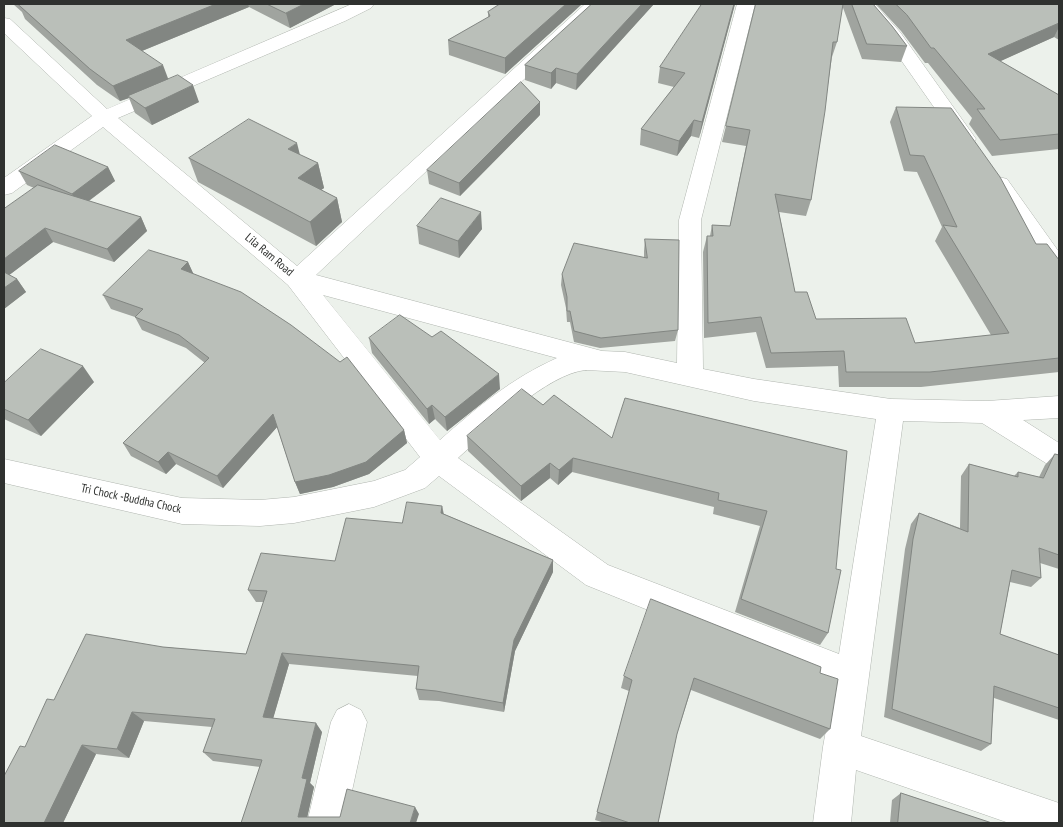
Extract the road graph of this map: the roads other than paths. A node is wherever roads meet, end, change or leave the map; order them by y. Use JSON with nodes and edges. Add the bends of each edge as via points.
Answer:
{"nodes":[{"id":1,"x":365,"y":4,"type":"edge"},
{"id":2,"x":595,"y":4,"type":"edge"},
{"id":3,"x":746,"y":4,"type":"edge"},
{"id":4,"x":866,"y":4,"type":"edge"},
{"id":5,"x":4,"y":23,"type":"edge"},
{"id":6,"x":104,"y":117,"type":"junction"},
{"id":7,"x":4,"y":188,"type":"edge"},
{"id":8,"x":1059,"y":269,"type":"edge"},
{"id":9,"x":297,"y":278,"type":"junction"},
{"id":10,"x":602,"y":360,"type":"junction"},
{"id":11,"x":690,"y":376,"type":"junction"},
{"id":12,"x":1059,"y":407,"type":"edge"},
{"id":13,"x":891,"y":410,"type":"junction"},
{"id":14,"x":987,"y":412,"type":"junction"},
{"id":15,"x":1059,"y":457,"type":"edge"},
{"id":16,"x":438,"y":459,"type":"junction"},
{"id":17,"x":4,"y":471,"type":"edge"},
{"id":18,"x":853,"y":676,"type":"junction"},
{"id":19,"x":349,"y":722,"type":"dead end"},
{"id":20,"x":840,"y":747,"type":"junction"},
{"id":21,"x":1059,"y":822,"type":"edge"},
{"id":22,"x":326,"y":823,"type":"edge"},
{"id":23,"x":832,"y":823,"type":"edge"}],
"edges":[{"from":1,"to":6,"type":"street"},
{"from":2,"to":9,"type":"street"},
{"from":3,"to":11,"type":"street","via":[[690,220]]},
{"from":4,"to":8,"type":"street","via":[[894,36]]},
{"from":5,"to":6,"type":"street","name":"Lila Ram Road"},
{"from":6,"to":7,"type":"street"},
{"from":6,"to":9,"type":"street","name":"Lila Ram Road"},
{"from":9,"to":10,"type":"street","name":"Lila Ram Road"},
{"from":9,"to":16,"type":"street"},
{"from":10,"to":11,"type":"street"},
{"from":10,"to":16,"type":"street","name":"Tri Chock -Buddha Chock","via":[[576,361],[545,375],[504,401]]},
{"from":11,"to":13,"type":"street","via":[[754,390]]},
{"from":12,"to":14,"type":"street"},
{"from":13,"to":14,"type":"street"},
{"from":13,"to":18,"type":"street"},
{"from":14,"to":15,"type":"street"},
{"from":16,"to":17,"type":"street","name":"Tri Chock -Buddha Chock","via":[[414,479],[374,494],[294,510],[260,513],[182,511]]},
{"from":16,"to":18,"type":"street","via":[[597,575]]},
{"from":18,"to":20,"type":"street"},
{"from":19,"to":22,"type":"street"},
{"from":20,"to":21,"type":"street"},
{"from":20,"to":23,"type":"street"}]}
